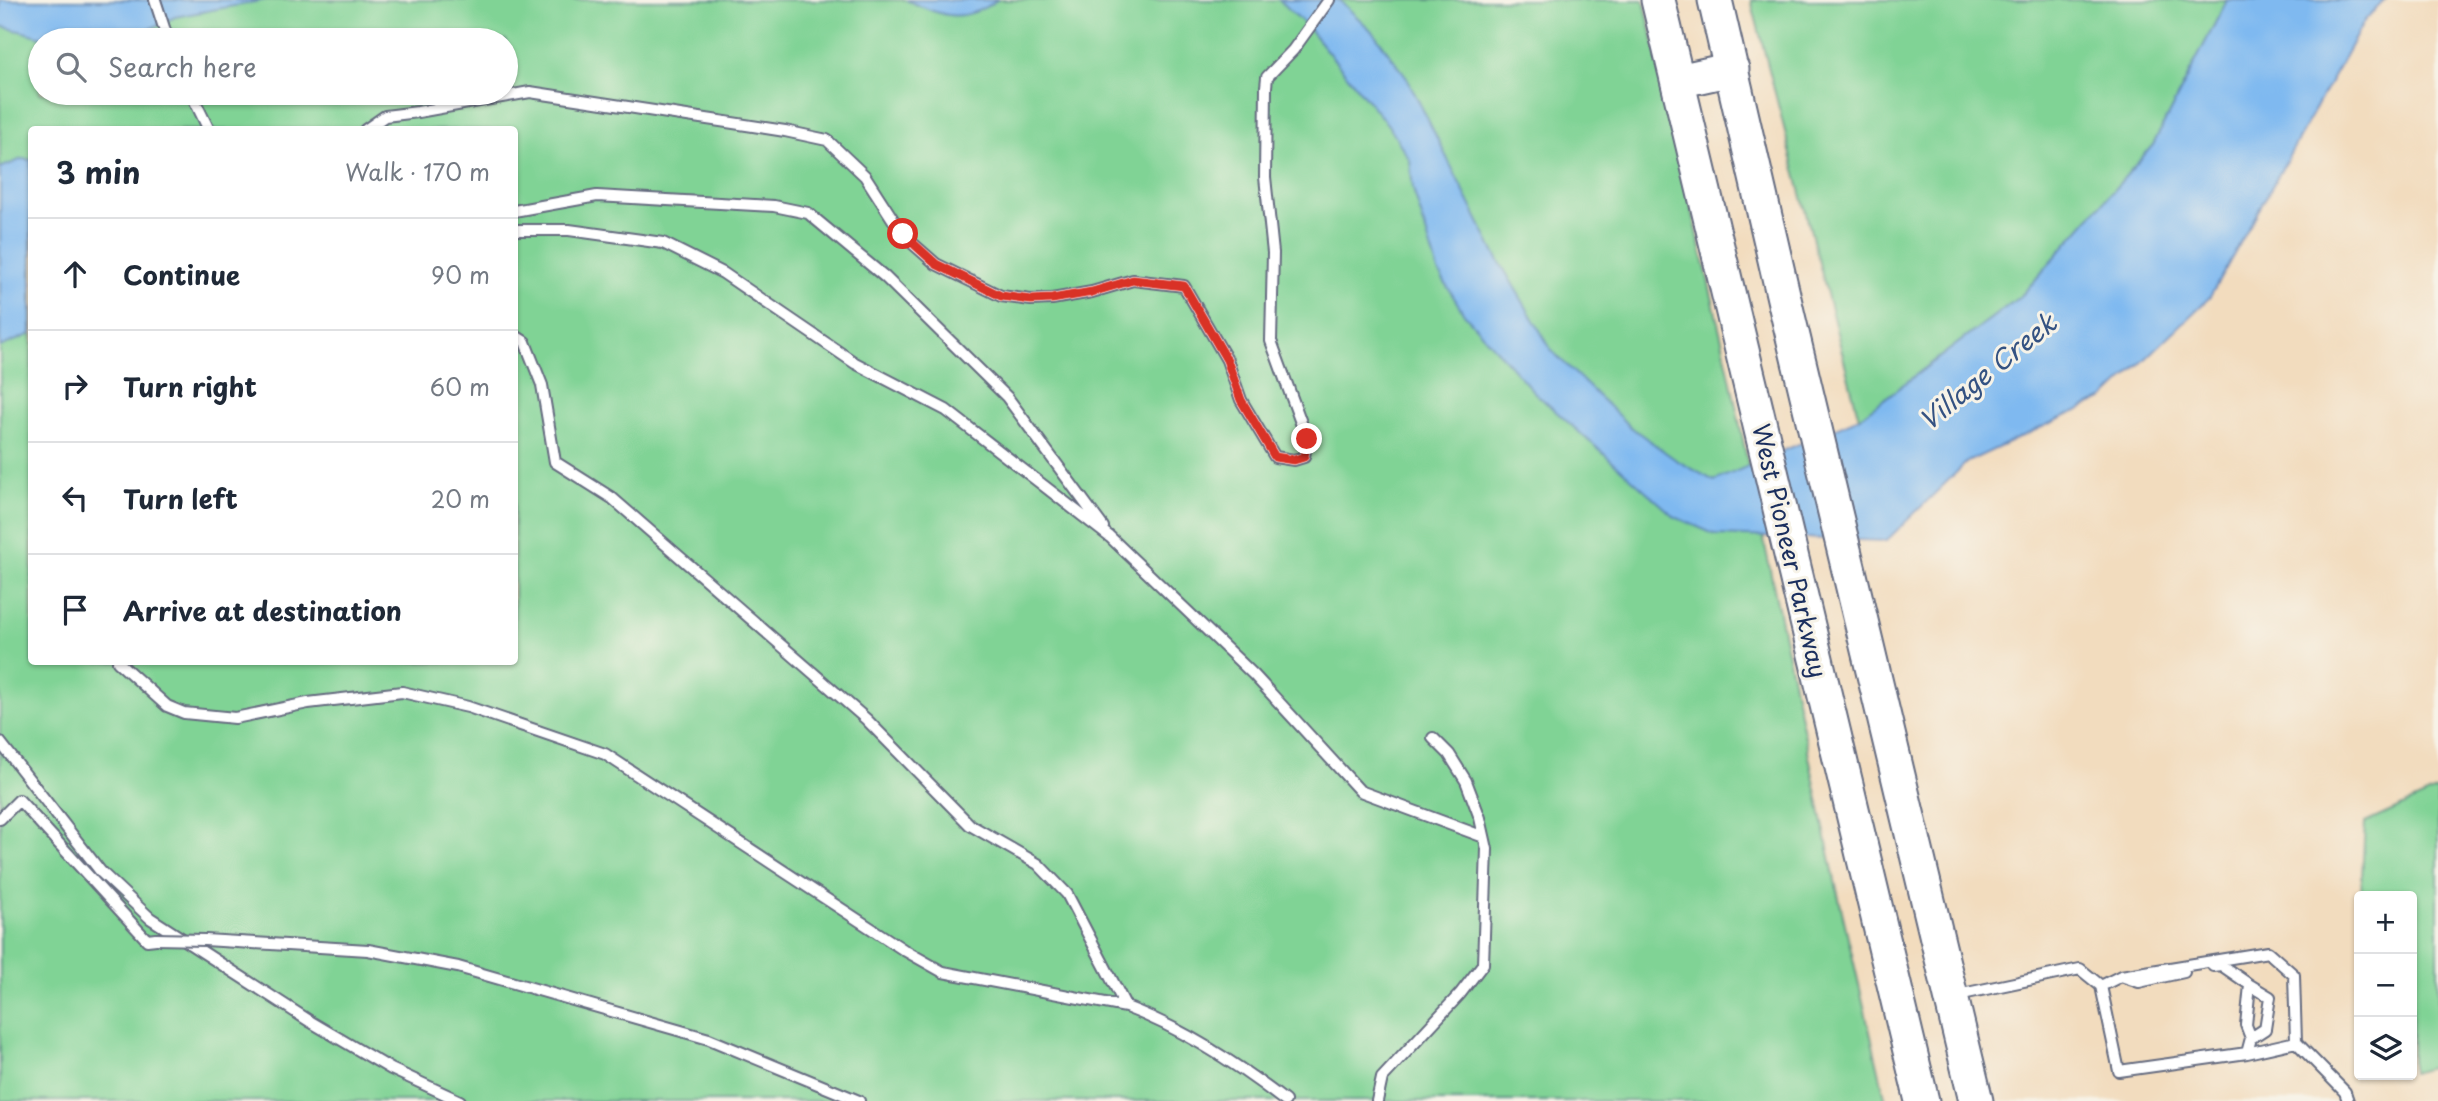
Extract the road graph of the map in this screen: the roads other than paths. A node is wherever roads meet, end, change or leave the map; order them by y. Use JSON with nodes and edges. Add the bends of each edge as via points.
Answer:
{"nodes":[{"id":1,"x":155,"y":0,"type":"edge"},
{"id":2,"x":1329,"y":0,"type":"edge"},
{"id":3,"x":1658,"y":0,"type":"edge"},
{"id":4,"x":1715,"y":0,"type":"edge"},
{"id":5,"x":164,"y":28,"type":"edge"},
{"id":6,"x":1732,"y":69,"type":"junction"},
{"id":7,"x":1678,"y":81,"type":"junction"},
{"id":8,"x":518,"y":94,"type":"edge"},
{"id":9,"x":197,"y":105,"type":"edge"},
{"id":10,"x":457,"y":105,"type":"edge"},
{"id":11,"x":207,"y":126,"type":"edge"},
{"id":12,"x":371,"y":126,"type":"edge"},
{"id":13,"x":518,"y":210,"type":"edge"},
{"id":14,"x":518,"y":230,"type":"edge"},
{"id":15,"x":518,"y":338,"type":"edge"},
{"id":16,"x":1110,"y":537,"type":"junction"},
{"id":17,"x":121,"y":665,"type":"edge"},
{"id":18,"x":1433,"y":738,"type":"dead end"},
{"id":19,"x":0,"y":742,"type":"edge"},
{"id":20,"x":0,"y":819,"type":"edge"},
{"id":21,"x":1484,"y":837,"type":"junction"},
{"id":22,"x":2121,"y":976,"type":"junction"},
{"id":23,"x":2250,"y":985,"type":"junction"},
{"id":24,"x":2101,"y":986,"type":"junction"},
{"id":25,"x":1951,"y":996,"type":"junction"},
{"id":26,"x":1126,"y":1007,"type":"junction"},
{"id":27,"x":2251,"y":1038,"type":"junction"},
{"id":28,"x":2296,"y":1042,"type":"junction"},
{"id":29,"x":2247,"y":1053,"type":"junction"},
{"id":30,"x":460,"y":1101,"type":"edge"},
{"id":31,"x":859,"y":1101,"type":"edge"},
{"id":32,"x":1285,"y":1101,"type":"edge"},
{"id":33,"x":1377,"y":1101,"type":"edge"},
{"id":34,"x":1922,"y":1101,"type":"edge"},
{"id":35,"x":1976,"y":1101,"type":"edge"},
{"id":36,"x":2348,"y":1101,"type":"edge"}],
"edges":[{"from":1,"to":5,"type":"lane"},
{"from":2,"to":8,"type":"lane","via":[[1268,77],[1265,177],[1273,253],[1271,341],[1307,439],[1304,457],[1294,460],[1275,457],[1184,286],[1133,280],[1052,299],[1001,296],[936,264],[903,234],[865,176],[827,141],[530,92]]},
{"from":3,"to":7,"type":"main road","name":"West Pioneer Parkway"},
{"from":4,"to":6,"type":"main road"},
{"from":6,"to":7,"type":"main road"},
{"from":6,"to":25,"type":"main road"},
{"from":7,"to":34,"type":"main road","name":"West Pioneer Parkway"},
{"from":9,"to":11,"type":"lane"},
{"from":10,"to":12,"type":"lane","via":[[385,116]]},
{"from":13,"to":16,"type":"lane","via":[[597,196],[774,206],[808,213],[885,277],[1007,397]]},
{"from":14,"to":16,"type":"lane","via":[[569,230],[663,243],[723,273],[855,363],[946,410]]},
{"from":15,"to":26,"type":"lane","via":[[525,342],[542,385],[555,462],[612,498],[866,719],[970,825],[1038,864],[1067,894]]},
{"from":16,"to":21,"type":"lane","via":[[1254,675],[1360,791]]},
{"from":17,"to":26,"type":"lane","via":[[167,706],[184,713],[235,718],[308,703],[402,692],[468,707],[605,754],[943,972]]},
{"from":18,"to":21,"type":"lane","via":[[1466,781]]},
{"from":19,"to":30,"type":"lane","via":[[101,872],[150,918],[311,1022],[391,1069]]},
{"from":20,"to":31,"type":"lane","bridge":true,"via":[[19,800],[147,940],[368,950],[458,967],[709,1039]]},
{"from":21,"to":33,"type":"lane","via":[[1483,964],[1382,1078]]},
{"from":22,"to":23,"type":"lane","via":[[2139,982],[2221,965]]},
{"from":22,"to":24,"type":"lane"},
{"from":22,"to":28,"type":"lane","via":[[2268,952],[2294,975]]},
{"from":23,"to":27,"type":"lane","via":[[2246,1025]]},
{"from":23,"to":27,"type":"lane","via":[[2270,997],[2265,1030]]},
{"from":24,"to":25,"type":"lane","via":[[2080,969]]},
{"from":24,"to":29,"type":"lane","via":[[2119,1071]]},
{"from":25,"to":35,"type":"main road"},
{"from":26,"to":32,"type":"lane","via":[[1161,1021],[1247,1072]]},
{"from":27,"to":29,"type":"lane"},
{"from":28,"to":29,"type":"lane"},
{"from":28,"to":36,"type":"lane","via":[[2345,1092]]}]}
